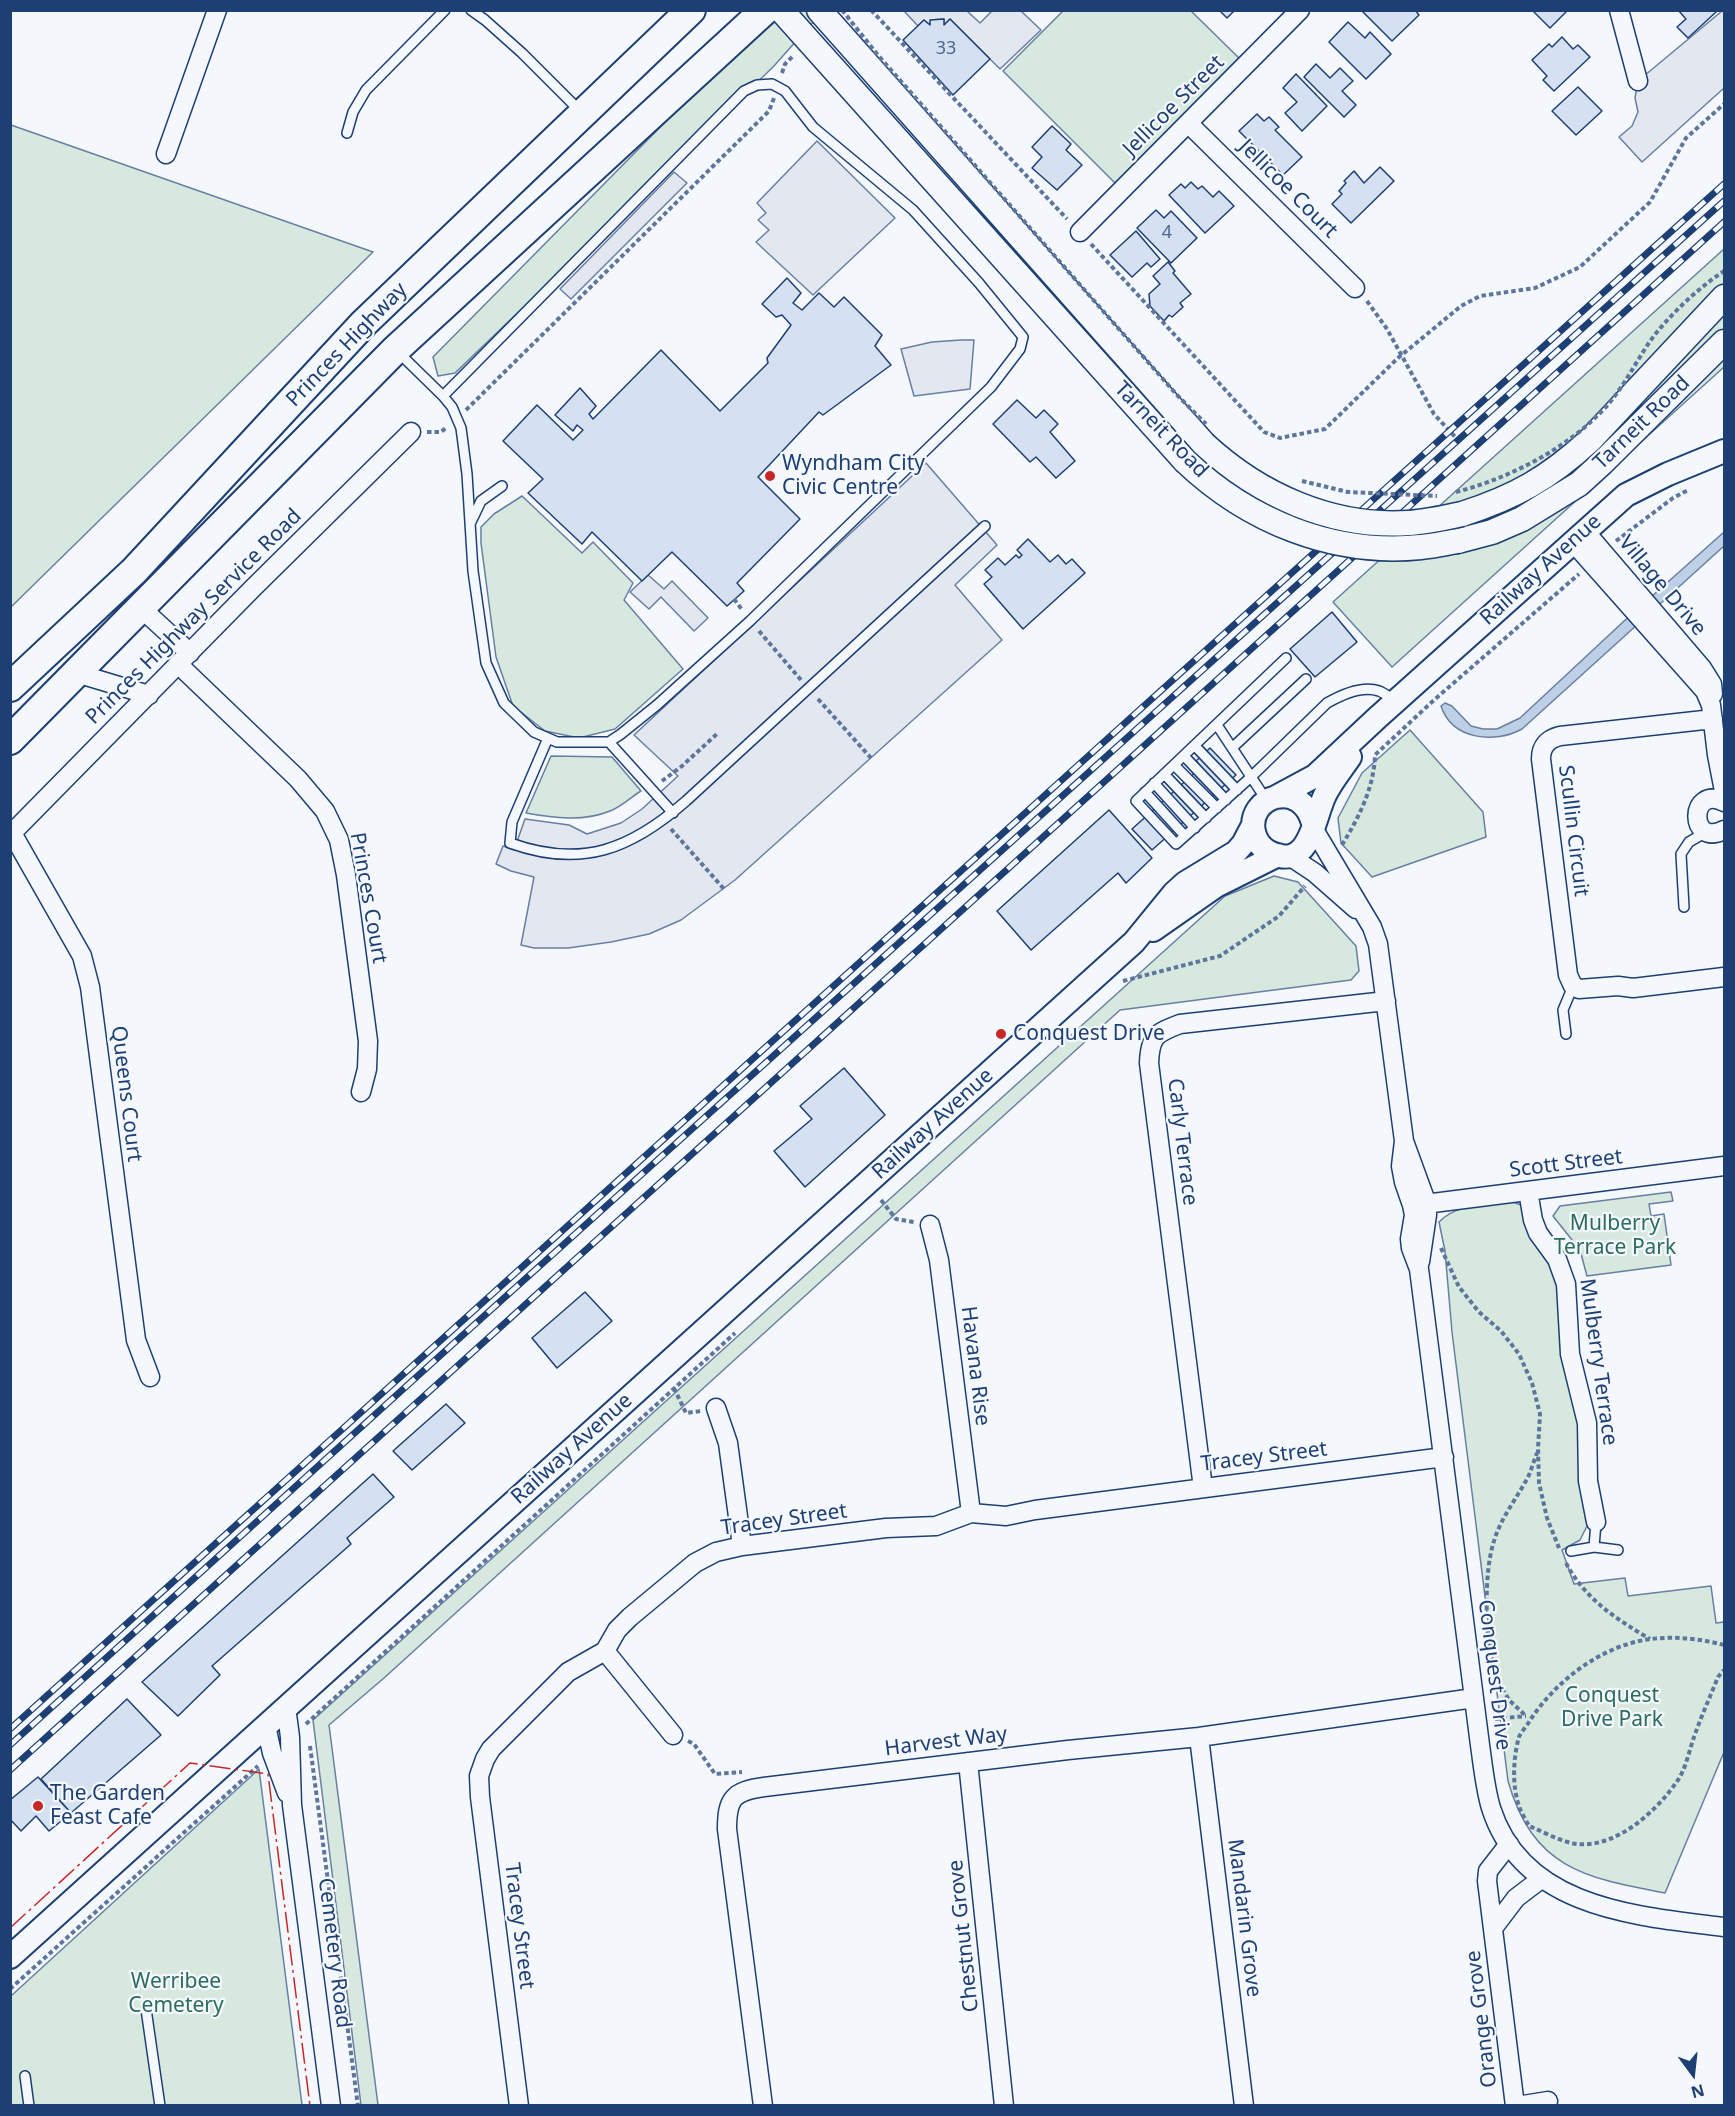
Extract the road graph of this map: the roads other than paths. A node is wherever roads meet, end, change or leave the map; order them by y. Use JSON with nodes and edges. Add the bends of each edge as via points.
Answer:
{"nodes":[{"id":1,"x":217,"y":10,"type":"edge"},
{"id":2,"x":445,"y":10,"type":"edge"},
{"id":3,"x":471,"y":10,"type":"edge"},
{"id":4,"x":691,"y":10,"type":"edge"},
{"id":5,"x":765,"y":10,"type":"edge"},
{"id":6,"x":781,"y":10,"type":"edge"},
{"id":7,"x":819,"y":10,"type":"edge"},
{"id":8,"x":1300,"y":10,"type":"edge"},
{"id":9,"x":1619,"y":10,"type":"edge"},
{"id":10,"x":1638,"y":81,"type":"dead end"},
{"id":11,"x":583,"y":114,"type":"junction"},
{"id":12,"x":1189,"y":124,"type":"junction"},
{"id":13,"x":348,"y":133,"type":"dead end"},
{"id":14,"x":166,"y":154,"type":"dead end"},
{"id":15,"x":1080,"y":232,"type":"road end"},
{"id":16,"x":1355,"y":288,"type":"road end"},
{"id":17,"x":1725,"y":297,"type":"edge"},
{"id":18,"x":364,"y":323,"type":"junction"},
{"id":19,"x":1725,"y":342,"type":"edge"},
{"id":20,"x":395,"y":350,"type":"junction"},
{"id":21,"x":443,"y":396,"type":"junction"},
{"id":22,"x":411,"y":432,"type":"road end"},
{"id":23,"x":1725,"y":450,"type":"edge"},
{"id":24,"x":502,"y":486,"type":"dead end"},
{"id":25,"x":470,"y":524,"type":"junction"},
{"id":26,"x":985,"y":526,"type":"dead end"},
{"id":27,"x":1578,"y":536,"type":"junction"},
{"id":28,"x":141,"y":608,"type":"junction"},
{"id":29,"x":84,"y":618,"type":"junction"},
{"id":30,"x":1286,"y":658,"type":"dead end"},
{"id":31,"x":184,"y":659,"type":"junction"},
{"id":32,"x":76,"y":674,"type":"junction"},
{"id":33,"x":1306,"y":679,"type":"dead end"},
{"id":34,"x":10,"y":687,"type":"edge"},
{"id":35,"x":149,"y":695,"type":"junction"},
{"id":36,"x":1396,"y":701,"type":"junction"},
{"id":37,"x":1712,"y":712,"type":"junction"},
{"id":38,"x":1377,"y":718,"type":"junction"},
{"id":39,"x":1217,"y":725,"type":"junction"},
{"id":40,"x":548,"y":738,"type":"junction"},
{"id":41,"x":10,"y":740,"type":"edge"},
{"id":42,"x":609,"y":742,"type":"junction"},
{"id":43,"x":1195,"y":746,"type":"junction"},
{"id":44,"x":1232,"y":748,"type":"junction"},
{"id":45,"x":1717,"y":755,"type":"junction"},
{"id":46,"x":1184,"y":756,"type":"junction"},
{"id":47,"x":1174,"y":765,"type":"junction"},
{"id":48,"x":1164,"y":774,"type":"junction"},
{"id":49,"x":1251,"y":777,"type":"junction"},
{"id":50,"x":1154,"y":783,"type":"junction"},
{"id":51,"x":1237,"y":790,"type":"junction"},
{"id":52,"x":1725,"y":791,"type":"edge"},
{"id":53,"x":1272,"y":799,"type":"junction"},
{"id":54,"x":1226,"y":800,"type":"junction"},
{"id":55,"x":1716,"y":801,"type":"edge"},
{"id":56,"x":1216,"y":808,"type":"junction"},
{"id":57,"x":673,"y":813,"type":"junction"},
{"id":58,"x":1206,"y":818,"type":"junction"},
{"id":59,"x":1253,"y":825,"type":"junction"},
{"id":60,"x":1313,"y":826,"type":"junction"},
{"id":61,"x":1195,"y":828,"type":"junction"},
{"id":62,"x":1719,"y":832,"type":"edge"},
{"id":63,"x":11,"y":834,"type":"edge"},
{"id":64,"x":1283,"y":855,"type":"junction"},
{"id":65,"x":1684,"y":907,"type":"dead end"},
{"id":66,"x":1366,"y":918,"type":"junction"},
{"id":67,"x":1134,"y":942,"type":"junction"},
{"id":68,"x":1725,"y":977,"type":"edge"},
{"id":69,"x":1573,"y":986,"type":"junction"},
{"id":70,"x":1386,"y":1001,"type":"junction"},
{"id":71,"x":1566,"y":1034,"type":"dead end"},
{"id":72,"x":362,"y":1092,"type":"dead end"},
{"id":73,"x":1725,"y":1166,"type":"edge"},
{"id":74,"x":1528,"y":1191,"type":"junction"},
{"id":75,"x":1420,"y":1205,"type":"junction"},
{"id":76,"x":930,"y":1225,"type":"road end"},
{"id":77,"x":150,"y":1377,"type":"dead end"},
{"id":78,"x":716,"y":1408,"type":"road end"},
{"id":79,"x":1444,"y":1457,"type":"junction"},
{"id":80,"x":1203,"y":1488,"type":"junction"},
{"id":81,"x":971,"y":1513,"type":"junction"},
{"id":82,"x":1596,"y":1522,"type":"joint"},
{"id":83,"x":742,"y":1546,"type":"junction"},
{"id":84,"x":1594,"y":1547,"type":"junction"},
{"id":85,"x":1618,"y":1550,"type":"dead end"},
{"id":86,"x":1571,"y":1551,"type":"dead end"},
{"id":87,"x":605,"y":1651,"type":"junction"},
{"id":88,"x":1474,"y":1698,"type":"junction"},
{"id":89,"x":286,"y":1707,"type":"junction"},
{"id":90,"x":266,"y":1726,"type":"junction"},
{"id":91,"x":674,"y":1735,"type":"road end"},
{"id":92,"x":1199,"y":1737,"type":"junction"},
{"id":93,"x":968,"y":1762,"type":"junction"},
{"id":94,"x":292,"y":1805,"type":"junction"},
{"id":95,"x":1509,"y":1844,"type":"junction"},
{"id":96,"x":1541,"y":1879,"type":"junction"},
{"id":97,"x":1725,"y":1927,"type":"edge"},
{"id":98,"x":1494,"y":1928,"type":"junction"},
{"id":99,"x":10,"y":1957,"type":"edge"},
{"id":100,"x":146,"y":2009,"type":"dead end"},
{"id":101,"x":25,"y":2076,"type":"dead end"},
{"id":102,"x":1548,"y":2101,"type":"dead end"},
{"id":103,"x":29,"y":2106,"type":"edge"},
{"id":104,"x":160,"y":2106,"type":"edge"},
{"id":105,"x":331,"y":2106,"type":"edge"},
{"id":106,"x":519,"y":2106,"type":"edge"},
{"id":107,"x":763,"y":2106,"type":"edge"},
{"id":108,"x":1004,"y":2106,"type":"edge"},
{"id":109,"x":1244,"y":2106,"type":"edge"},
{"id":110,"x":1516,"y":2106,"type":"edge"}],
"edges":[{"from":1,"to":14,"type":"street"},
{"from":2,"to":13,"type":"lane","via":[[366,90],[353,112]]},
{"from":3,"to":11,"type":"lane","via":[[522,53]]},
{"from":4,"to":11,"type":"highway","name":"Princes Highway"},
{"from":5,"to":20,"type":"highway","name":"Princes Highway"},
{"from":6,"to":19,"type":"main road","name":"Tarneit Road","bridge":true,"via":[[1185,461],[1262,517],[1293,530],[1323,540],[1386,549],[1458,541],[1522,519],[1579,484]]},
{"from":7,"to":17,"type":"main road","name":"Tarneit Road","bridge":true,"via":[[1238,472],[1264,489],[1323,513],[1380,523],[1432,520],[1497,503],[1524,490],[1569,460]]},
{"from":8,"to":12,"type":"street","name":"Jellicoe Street"},
{"from":9,"to":10,"type":"street"},
{"from":11,"to":18,"type":"highway","name":"Princes Highway"},
{"from":12,"to":15,"type":"street","name":"Jellicoe Street"},
{"from":12,"to":16,"type":"street","name":"Jellicoe Court"},
{"from":18,"to":20,"type":"highway"},
{"from":18,"to":29,"type":"highway","name":"Princes Highway","via":[[134,571]]},
{"from":20,"to":21,"type":"lane"},
{"from":20,"to":28,"type":"highway","name":"Princes Highway"},
{"from":21,"to":25,"type":"lane","via":[[461,428]]},
{"from":21,"to":42,"type":"lane","via":[[744,91],[757,85],[772,84],[785,91],[813,127],[913,210],[1023,337],[1020,349],[992,387],[750,621],[657,705]]},
{"from":22,"to":31,"type":"street","name":"Princes Highway Service Road"},
{"from":23,"to":27,"type":"street","name":"Railway Avenue","via":[[1626,495]]},
{"from":24,"to":25,"type":"lane","via":[[481,501]]},
{"from":25,"to":40,"type":"lane","via":[[486,663],[504,703],[534,732]]},
{"from":26,"to":57,"type":"lane"},
{"from":27,"to":36,"type":"street","name":"Railway Avenue"},
{"from":27,"to":37,"type":"street","name":"Village Drive","via":[[1708,676],[1714,690]]},
{"from":28,"to":29,"type":"highway"},
{"from":28,"to":31,"type":"street"},
{"from":28,"to":32,"type":"highway","name":"Princes Highway"},
{"from":29,"to":34,"type":"highway","name":"Princes Highway"},
{"from":30,"to":39,"type":"lane"},
{"from":31,"to":35,"type":"street","name":"Princes Highway Service Road"},
{"from":31,"to":72,"type":"street","name":"Princes Court","via":[[298,779],[325,811],[339,840],[368,1041],[368,1069]]},
{"from":32,"to":35,"type":"street"},
{"from":32,"to":41,"type":"highway","name":"Princes Highway"},
{"from":33,"to":44,"type":"lane"},
{"from":35,"to":63,"type":"street","name":"Princes Highway Service Road"},
{"from":36,"to":38,"type":"street","name":"Railway Avenue"},
{"from":36,"to":49,"type":"lane","via":[[1377,690],[1342,694],[1327,703]]},
{"from":37,"to":45,"type":"street","name":"Village Drive"},
{"from":37,"to":69,"type":"street","name":"Scullin Circuit","via":[[1560,736],[1543,747],[1541,759],[1568,975]]},
{"from":38,"to":53,"type":"street","name":"Railway Avenue","via":[[1315,776]]},
{"from":38,"to":60,"type":"street","name":"Railway Avenue","via":[[1325,793]]},
{"from":39,"to":43,"type":"lane"},
{"from":39,"to":44,"type":"lane"},
{"from":40,"to":42,"type":"lane","via":[[557,742]]},
{"from":40,"to":57,"type":"lane","via":[[512,822],[510,843],[563,855],[594,852],[639,837]]},
{"from":42,"to":57,"type":"lane"},
{"from":43,"to":46,"type":"lane"},
{"from":43,"to":51,"type":"lane"},
{"from":44,"to":49,"type":"lane"},
{"from":45,"to":52,"type":"street","name":"Village Drive"},
{"from":45,"to":55,"type":"street","name":"Village Drive","via":[[1713,784]]},
{"from":46,"to":47,"type":"lane"},
{"from":46,"to":54,"type":"lane"},
{"from":47,"to":48,"type":"lane"},
{"from":47,"to":56,"type":"lane"},
{"from":48,"to":50,"type":"lane"},
{"from":48,"to":58,"type":"lane"},
{"from":49,"to":51,"type":"lane"},
{"from":49,"to":53,"type":"lane"},
{"from":50,"to":61,"type":"lane"},
{"from":50,"to":61,"type":"lane","via":[[1136,801],[1176,844]]},
{"from":51,"to":54,"type":"lane"},
{"from":53,"to":59,"type":"street","via":[[1255,816]]},
{"from":53,"to":60,"type":"street","via":[[1296,799],[1311,813]]},
{"from":54,"to":56,"type":"lane"},
{"from":55,"to":62,"type":"street","name":"Village Drive","via":[[1699,807],[1697,813],[1699,824]]},
{"from":56,"to":58,"type":"lane"},
{"from":58,"to":61,"type":"lane"},
{"from":59,"to":64,"type":"street","via":[[1258,841],[1270,853]]},
{"from":59,"to":67,"type":"street","name":"Railway Avenue","via":[[1236,852],[1185,883]]},
{"from":60,"to":64,"type":"street","via":[[1303,848]]},
{"from":60,"to":66,"type":"street","name":"Conquest Drive"},
{"from":62,"to":65,"type":"lane","via":[[1689,842],[1681,854]]},
{"from":63,"to":77,"type":"street","name":"Queens Court","via":[[82,956],[90,987],[136,1340]]},
{"from":64,"to":66,"type":"street","name":"Conquest Drive","via":[[1315,873]]},
{"from":64,"to":67,"type":"street","name":"Railway Avenue","via":[[1216,886]]},
{"from":66,"to":70,"type":"street","name":"Conquest Drive","via":[[1378,944]]},
{"from":67,"to":89,"type":"street","name":"Railway Avenue"},
{"from":68,"to":69,"type":"street","via":[[1633,988]]},
{"from":69,"to":71,"type":"lane","via":[[1563,1010]]},
{"from":70,"to":75,"type":"street","name":"Conquest Drive","via":[[1404,1141]]},
{"from":70,"to":80,"type":"street","name":"Carly Terrace","via":[[1180,1024],[1154,1036],[1149,1063]]},
{"from":73,"to":74,"type":"street","name":"Scott Street"},
{"from":74,"to":75,"type":"street","name":"Scott Street"},
{"from":74,"to":82,"type":"street","name":"Mulberry Terrace","via":[[1536,1227],[1557,1259],[1566,1284],[1569,1344],[1587,1423],[1588,1481]]},
{"from":75,"to":79,"type":"street","name":"Conquest Drive","via":[[1410,1239],[1419,1269]]},
{"from":76,"to":81,"type":"street","name":"Havana Rise","via":[[939,1260]]},
{"from":78,"to":83,"type":"street","via":[[728,1443]]},
{"from":79,"to":80,"type":"street","name":"Tracey Street"},
{"from":79,"to":88,"type":"street","name":"Conquest Drive"},
{"from":80,"to":81,"type":"street","name":"Tracey Street","via":[[1006,1516]]},
{"from":81,"to":83,"type":"street","name":"Tracey Street","via":[[936,1526],[886,1528]]},
{"from":82,"to":84,"type":"lane","name":"Mulberry Terrace"},
{"from":83,"to":87,"type":"street","name":"Tracey Street","via":[[716,1552],[695,1563],[624,1623]]},
{"from":84,"to":85,"type":"lane"},
{"from":84,"to":86,"type":"lane"},
{"from":87,"to":91,"type":"street"},
{"from":87,"to":106,"type":"street","name":"Tracey Street","via":[[568,1672],[491,1749],[479,1776]]},
{"from":88,"to":92,"type":"street","name":"Harvest Way"},
{"from":88,"to":95,"type":"street","name":"Conquest Drive","via":[[1491,1809]]},
{"from":89,"to":90,"type":"street","name":"Railway Avenue"},
{"from":89,"to":94,"type":"street","name":"Cemetery Road"},
{"from":90,"to":94,"type":"street","name":"Cemetery Road"},
{"from":90,"to":99,"type":"street","name":"Railway Avenue"},
{"from":92,"to":93,"type":"street","name":"Harvest Way"},
{"from":92,"to":109,"type":"street","name":"Mandarin Grove"},
{"from":93,"to":107,"type":"street","name":"Harvest Way","via":[[752,1789],[738,1795],[729,1805],[727,1829]]},
{"from":93,"to":108,"type":"street","name":"Chestnut Grove"},
{"from":94,"to":105,"type":"street","name":"Cemetery Road"},
{"from":95,"to":96,"type":"street","name":"Conquest Drive"},
{"from":95,"to":98,"type":"street","name":"Orange Grove","via":[[1488,1872]]},
{"from":96,"to":97,"type":"street","name":"Conquest Drive","via":[[1578,1899],[1622,1912]]},
{"from":96,"to":98,"type":"street","name":"Orange Grove","via":[[1516,1898]]},
{"from":98,"to":110,"type":"street","name":"Orange Grove"},
{"from":100,"to":104,"type":"lane"},
{"from":101,"to":103,"type":"lane"},
{"from":102,"to":110,"type":"street","name":"Orange Grove"}]}
